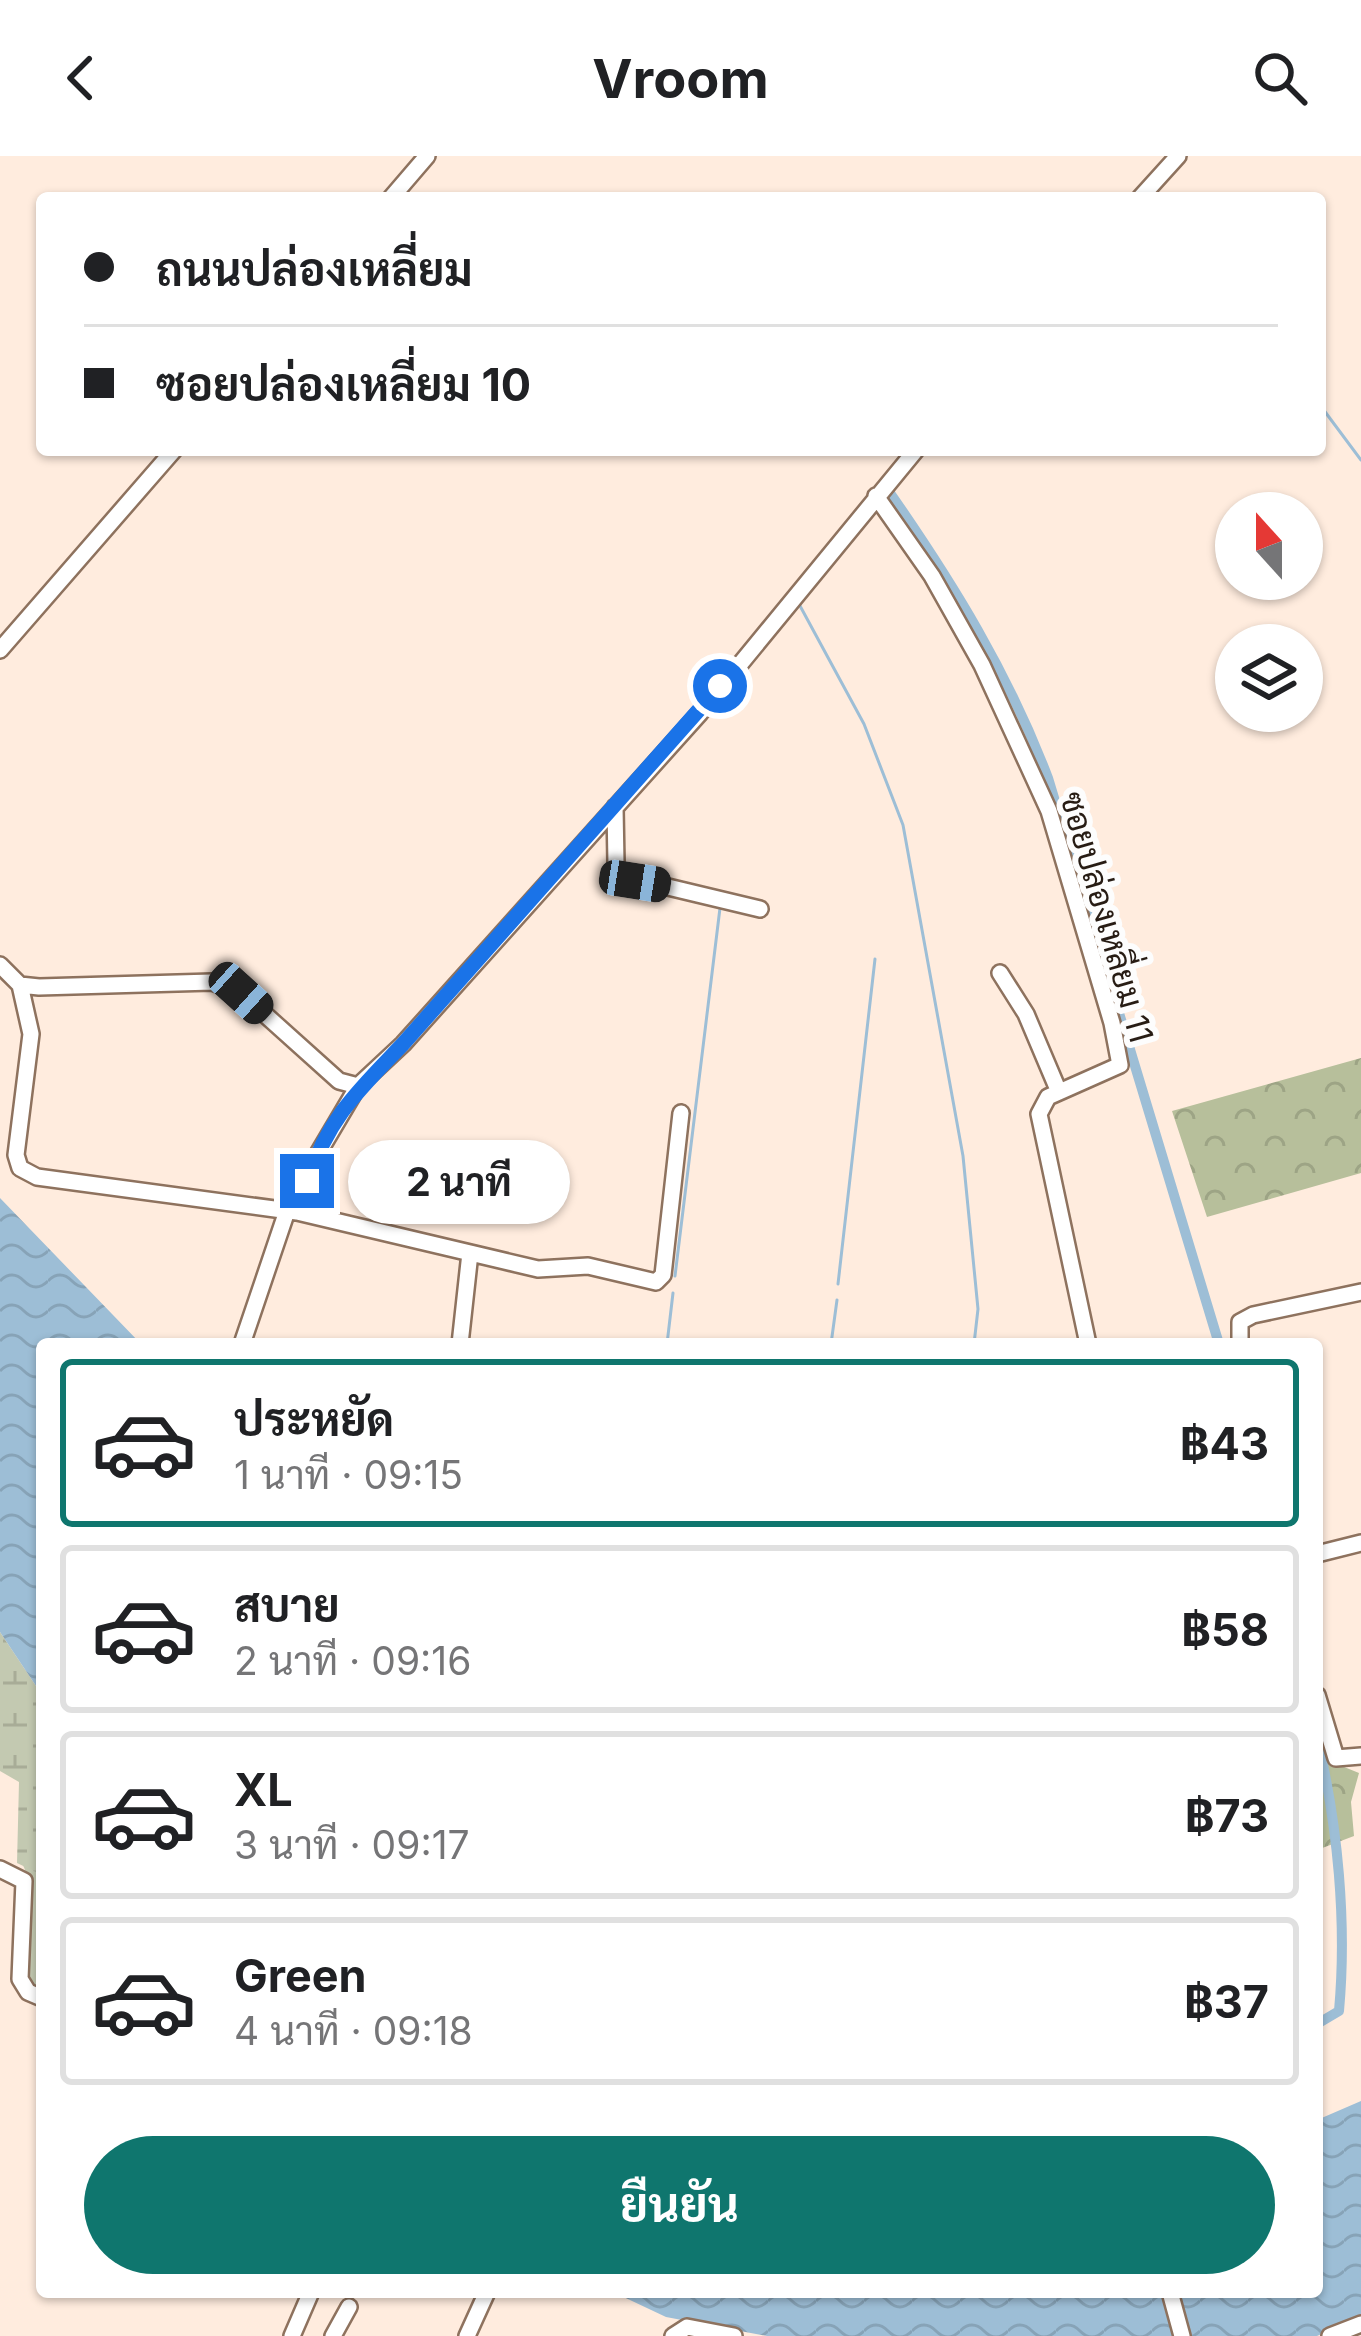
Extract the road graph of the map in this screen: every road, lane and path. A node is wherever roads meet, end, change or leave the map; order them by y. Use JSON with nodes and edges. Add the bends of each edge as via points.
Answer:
{"nodes":[{"id":1,"x":428,"y":156,"type":"edge"},
{"id":2,"x":1178,"y":156,"type":"edge"},
{"id":3,"x":396,"y":192,"type":"edge"},
{"id":4,"x":1145,"y":192,"type":"edge"},
{"id":5,"x":169,"y":456,"type":"edge"},
{"id":6,"x":911,"y":456,"type":"edge"},
{"id":7,"x":876,"y":496,"type":"junction"},
{"id":8,"x":0,"y":650,"type":"edge"},
{"id":9,"x":615,"y":807,"type":"junction"},
{"id":10,"x":760,"y":909,"type":"dead end"},
{"id":11,"x":0,"y":965,"type":"edge"},
{"id":12,"x":1000,"y":973,"type":"dead end"},
{"id":13,"x":20,"y":985,"type":"junction"},
{"id":14,"x":358,"y":1085,"type":"junction"},
{"id":15,"x":1059,"y":1092,"type":"junction"},
{"id":16,"x":681,"y":1113,"type":"dead end"},
{"id":17,"x":292,"y":1211,"type":"junction"},
{"id":18,"x":470,"y":1253,"type":"junction"},
{"id":19,"x":1361,"y":1292,"type":"edge"},
{"id":20,"x":244,"y":1338,"type":"edge"},
{"id":21,"x":461,"y":1338,"type":"edge"},
{"id":22,"x":1087,"y":1338,"type":"edge"},
{"id":23,"x":1240,"y":1338,"type":"edge"},
{"id":24,"x":1361,"y":1543,"type":"edge"},
{"id":25,"x":1323,"y":1552,"type":"edge"},
{"id":26,"x":1323,"y":1714,"type":"edge"},
{"id":27,"x":1361,"y":1756,"type":"edge"},
{"id":28,"x":0,"y":1868,"type":"edge"},
{"id":29,"x":36,"y":1995,"type":"edge"},
{"id":30,"x":308,"y":2298,"type":"edge"},
{"id":31,"x":485,"y":2298,"type":"edge"},
{"id":32,"x":1172,"y":2298,"type":"edge"},
{"id":33,"x":349,"y":2307,"type":"dead end"},
{"id":34,"x":1361,"y":2324,"type":"edge"},
{"id":35,"x":292,"y":2336,"type":"edge"},
{"id":36,"x":333,"y":2336,"type":"edge"},
{"id":37,"x":467,"y":2336,"type":"edge"},
{"id":38,"x":673,"y":2336,"type":"edge"},
{"id":39,"x":734,"y":2336,"type":"edge"},
{"id":40,"x":1182,"y":2336,"type":"edge"},
{"id":41,"x":1330,"y":2336,"type":"edge"}],
"edges":[{"from":1,"to":3,"type":"street"},
{"from":2,"to":4,"type":"street"},
{"from":5,"to":8,"type":"street"},
{"from":6,"to":7,"type":"street"},
{"from":7,"to":9,"type":"street"},
{"from":7,"to":15,"type":"street","name":"ซอยปล่องเหลี่ยม 11","via":[[982,664],[1048,811],[1120,1065]]},
{"from":9,"to":10,"type":"street","via":[[622,876]]},
{"from":9,"to":14,"type":"street"},
{"from":11,"to":13,"type":"street"},
{"from":12,"to":15,"type":"street"},
{"from":13,"to":14,"type":"street","via":[[212,982],[241,993],[339,1082]]},
{"from":13,"to":17,"type":"street","via":[[31,1034],[16,1155],[25,1172]]},
{"from":14,"to":17,"type":"street"},
{"from":15,"to":22,"type":"street","via":[[1039,1114]]},
{"from":16,"to":18,"type":"street","via":[[659,1281],[588,1266],[538,1270]]},
{"from":17,"to":18,"type":"street"},
{"from":17,"to":20,"type":"street"},
{"from":18,"to":21,"type":"street"},
{"from":19,"to":23,"type":"street","via":[[1253,1316],[1240,1322]]},
{"from":24,"to":25,"type":"street"},
{"from":26,"to":27,"type":"street","via":[[1336,1757]]},
{"from":28,"to":29,"type":"street","via":[[25,1882],[20,1979]]},
{"from":30,"to":35,"type":"street"},
{"from":31,"to":37,"type":"street"},
{"from":32,"to":40,"type":"street"},
{"from":33,"to":36,"type":"street"},
{"from":34,"to":41,"type":"street"},
{"from":38,"to":39,"type":"street","via":[[687,2327]]}]}
